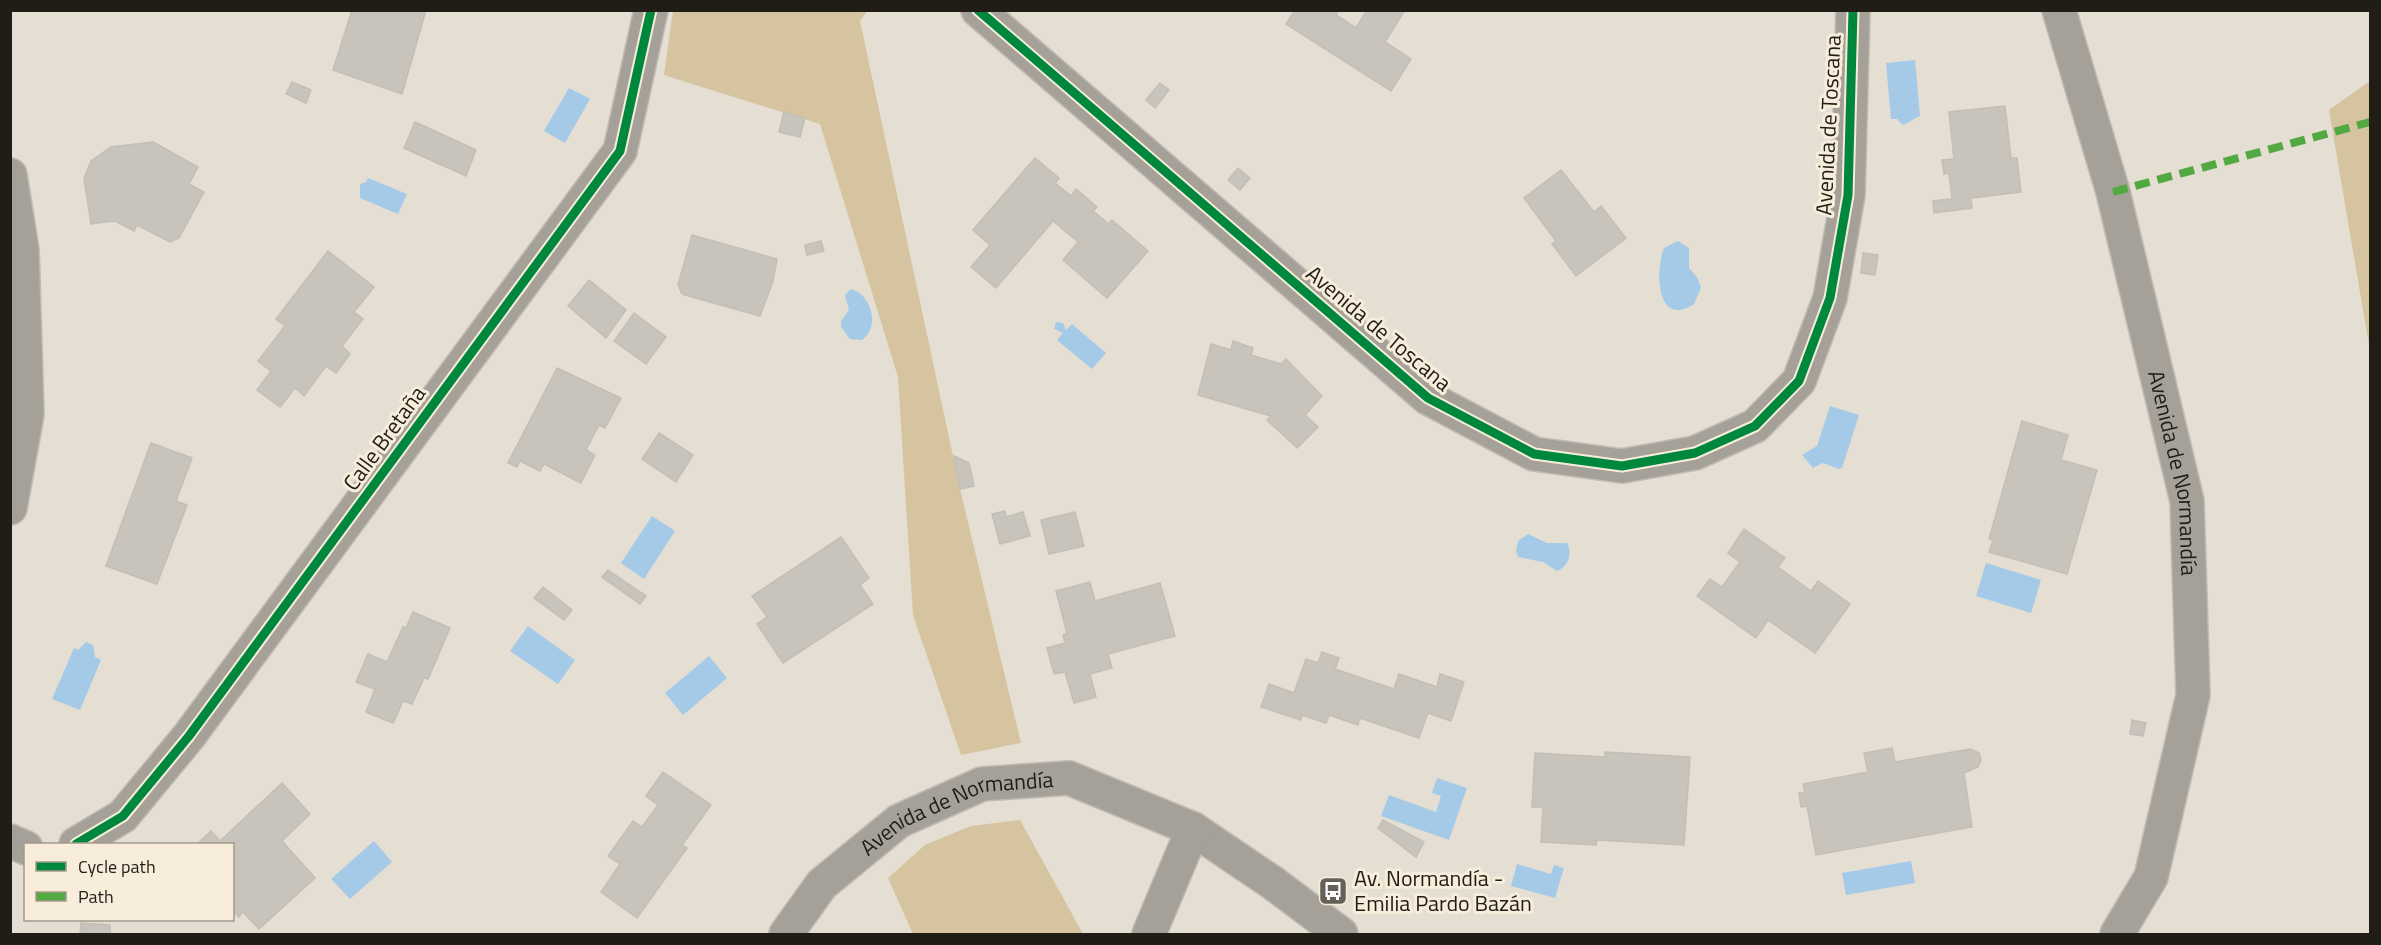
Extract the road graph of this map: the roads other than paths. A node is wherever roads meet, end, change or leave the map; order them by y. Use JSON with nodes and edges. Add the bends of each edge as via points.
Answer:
{"nodes":[{"id":1,"x":651,"y":10,"type":"edge"},
{"id":2,"x":978,"y":10,"type":"edge"},
{"id":3,"x":1853,"y":10,"type":"edge"},
{"id":4,"x":2059,"y":10,"type":"edge"},
{"id":5,"x":10,"y":175,"type":"edge"},
{"id":6,"x":10,"y":508,"type":"edge"},
{"id":7,"x":1193,"y":829,"type":"junction"},
{"id":8,"x":10,"y":841,"type":"edge"},
{"id":9,"x":78,"y":843,"type":"edge"},
{"id":10,"x":24,"y":847,"type":"edge"},
{"id":11,"x":786,"y":934,"type":"edge"},
{"id":12,"x":1149,"y":934,"type":"edge"},
{"id":13,"x":1341,"y":934,"type":"edge"},
{"id":14,"x":2117,"y":934,"type":"edge"}],
"edges":[{"from":1,"to":9,"type":"street","name":"Calle Bretaña","via":[[620,151],[189,736],[123,816]]},
{"from":2,"to":3,"type":"street","name":"Avenida de Toscana","via":[[1428,398],[1534,454],[1622,466],[1695,453],[1755,426],[1798,381],[1830,298],[1848,195]]},
{"from":4,"to":14,"type":"street","name":"Avenida de Normandía","via":[[2113,192],[2187,501],[2193,696],[2151,877]]},
{"from":5,"to":6,"type":"street","via":[[22,250],[27,414]]},
{"from":7,"to":11,"type":"street","name":"Avenida de Normandía","via":[[1070,778],[982,784],[899,821],[822,884]]},
{"from":7,"to":12,"type":"street"},
{"from":7,"to":13,"type":"street","name":"Avenida de Normandía"},
{"from":8,"to":10,"type":"street"}]}
